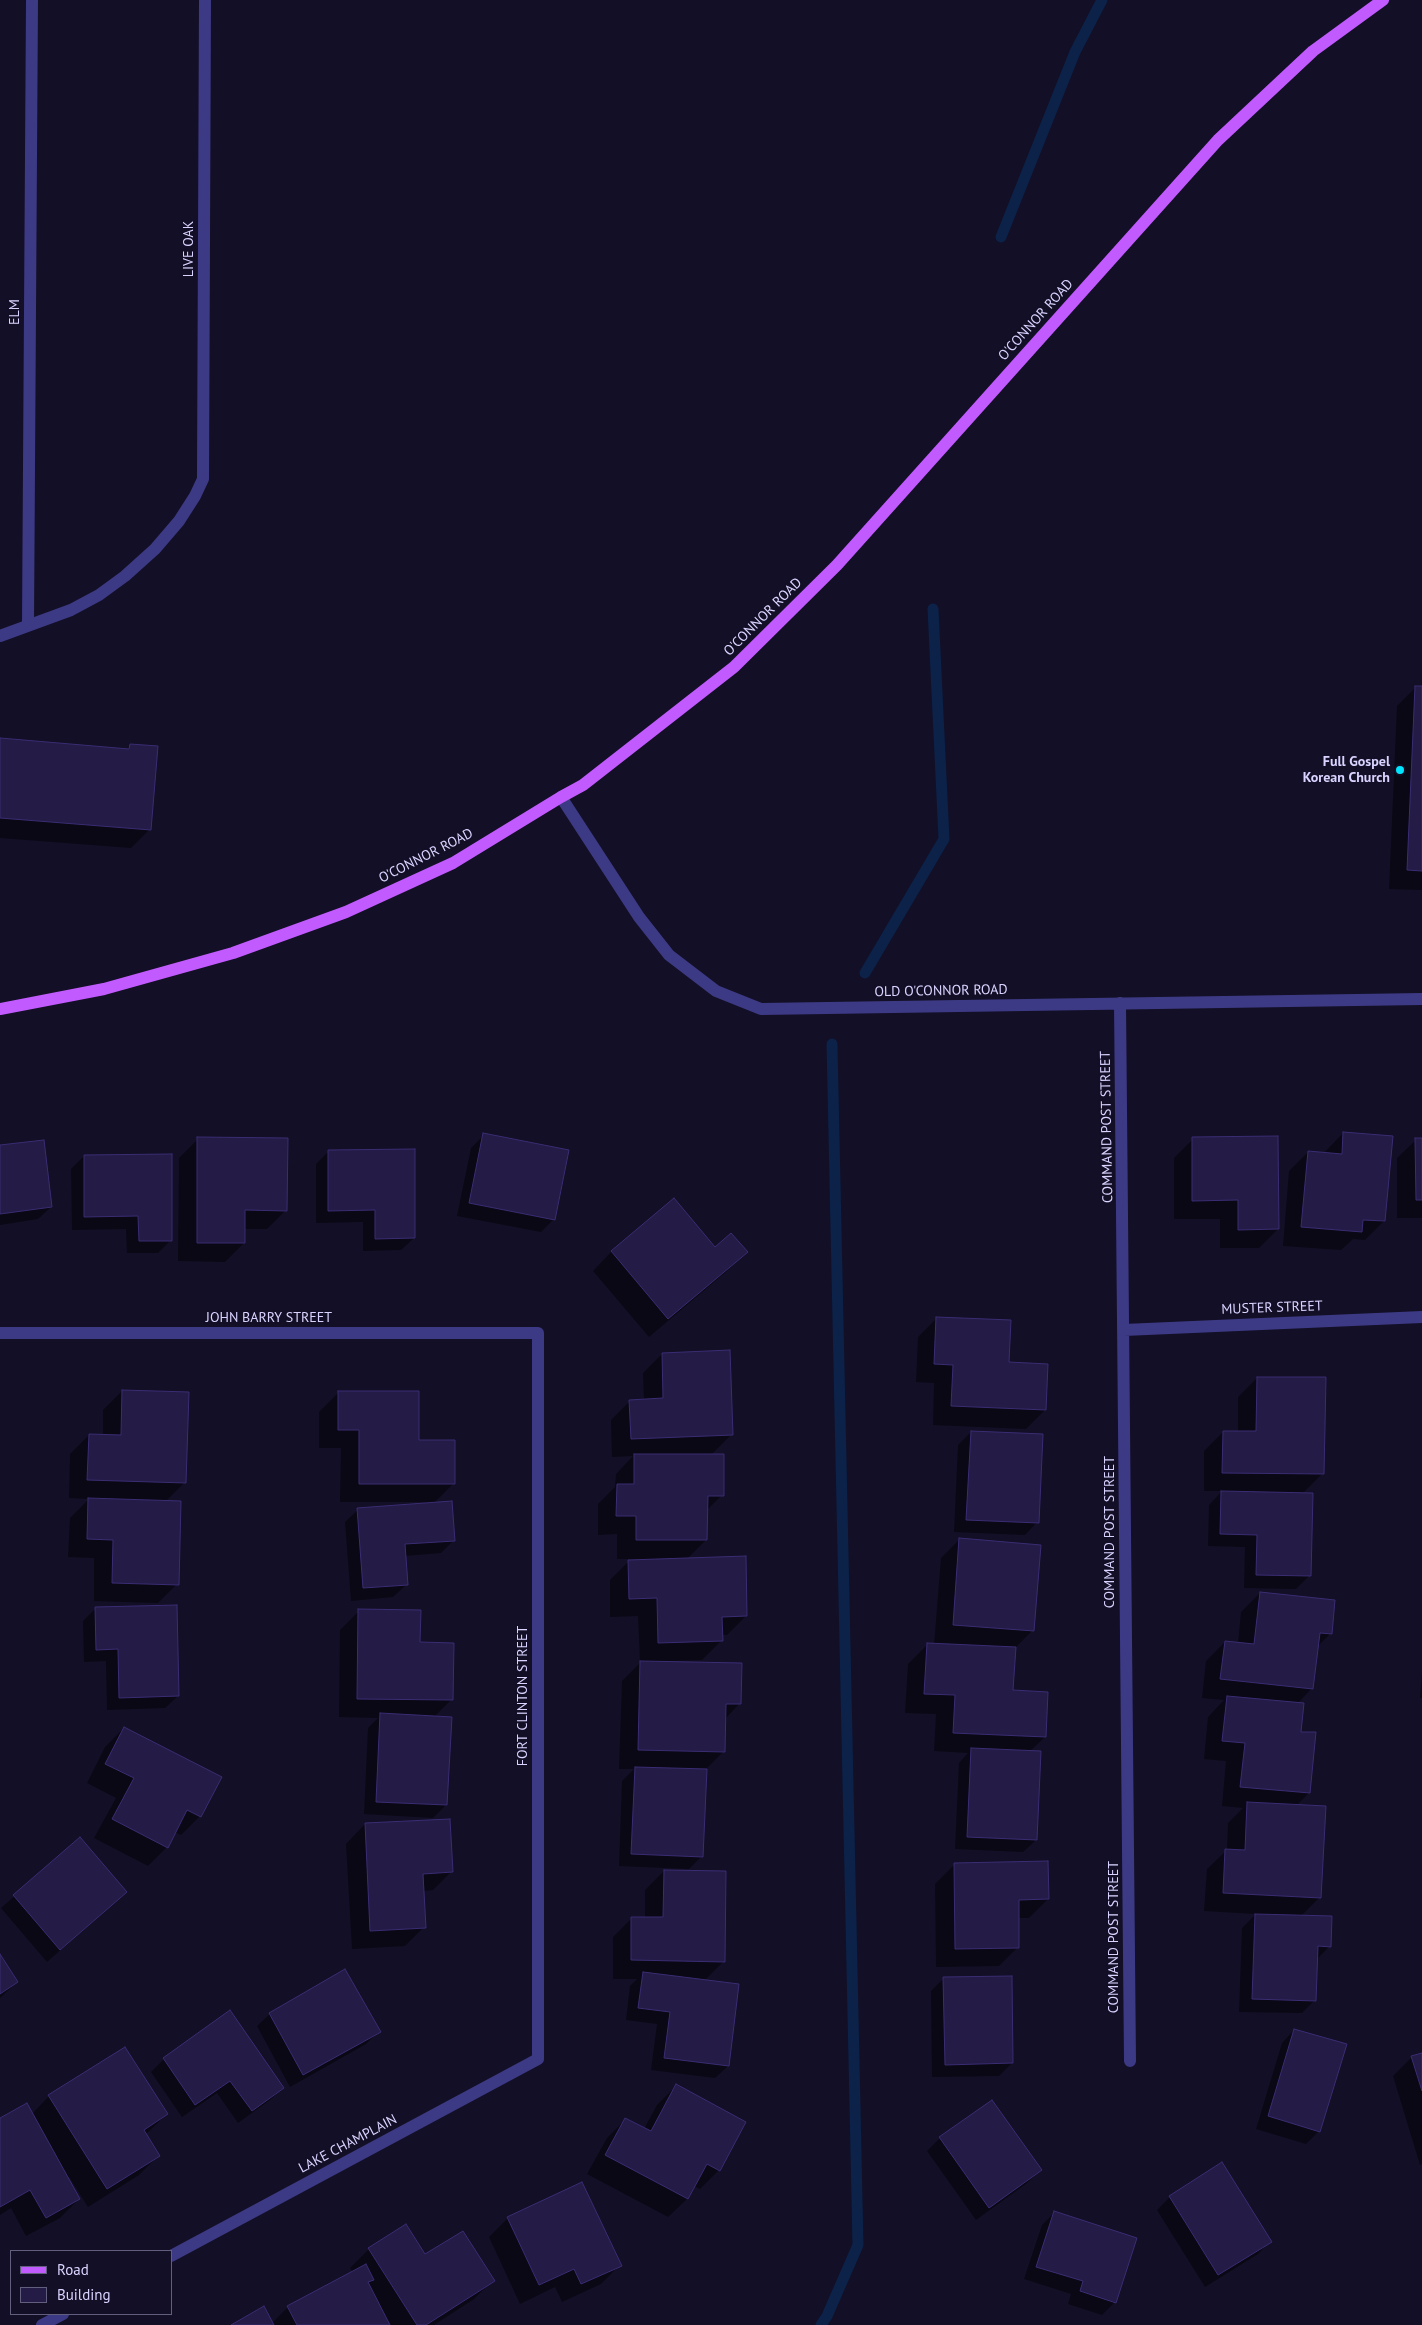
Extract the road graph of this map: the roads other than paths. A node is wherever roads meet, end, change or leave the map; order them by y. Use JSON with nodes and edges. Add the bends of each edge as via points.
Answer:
{"nodes":[{"id":1,"x":32,"y":0,"type":"edge"},
{"id":2,"x":205,"y":0,"type":"edge"},
{"id":3,"x":1383,"y":0,"type":"edge"},
{"id":4,"x":28,"y":624,"type":"junction"},
{"id":5,"x":0,"y":636,"type":"edge"},
{"id":6,"x":561,"y":797,"type":"junction"},
{"id":7,"x":1422,"y":999,"type":"edge"},
{"id":8,"x":1120,"y":1003,"type":"junction"},
{"id":9,"x":0,"y":1009,"type":"edge"},
{"id":10,"x":1422,"y":1317,"type":"edge"},
{"id":11,"x":1124,"y":1330,"type":"junction"},
{"id":12,"x":0,"y":1333,"type":"edge"},
{"id":13,"x":538,"y":1333,"type":"joint"},
{"id":14,"x":538,"y":2059,"type":"joint"},
{"id":15,"x":1130,"y":2061,"type":"dead end"},
{"id":16,"x":172,"y":2255,"type":"edge"},
{"id":17,"x":61,"y":2315,"type":"edge"},
{"id":18,"x":42,"y":2325,"type":"edge"}],
"edges":[{"from":1,"to":4,"type":"street","name":"ELM"},
{"from":2,"to":4,"type":"street","name":"LIVE OAK","via":[[203,479],[179,521],[125,576],[71,610]]},
{"from":3,"to":6,"type":"main road","name":"O'CONNOR ROAD","via":[[1313,50],[1218,140],[837,565],[734,667],[584,785]]},
{"from":4,"to":5,"type":"street","name":"LIVE OAK"},
{"from":6,"to":8,"type":"street","name":"OLD O'CONNOR ROAD","via":[[639,916],[669,955],[716,991],[761,1009]]},
{"from":6,"to":9,"type":"main road","name":"O'CONNOR ROAD","via":[[453,863],[346,912],[232,953],[104,989]]},
{"from":7,"to":8,"type":"street","name":"OLD O'CONNOR ROAD"},
{"from":8,"to":11,"type":"street","name":"COMMAND POST STREET"},
{"from":10,"to":11,"type":"street","name":"MUSTER STREET"},
{"from":11,"to":15,"type":"street","name":"COMMAND POST STREET"},
{"from":12,"to":13,"type":"street","name":"JOHN BARRY STREET"},
{"from":13,"to":14,"type":"street","name":"FORT CLINTON STREET"},
{"from":14,"to":16,"type":"street","name":"LAKE CHAMPLAIN"},
{"from":17,"to":18,"type":"street"}]}
